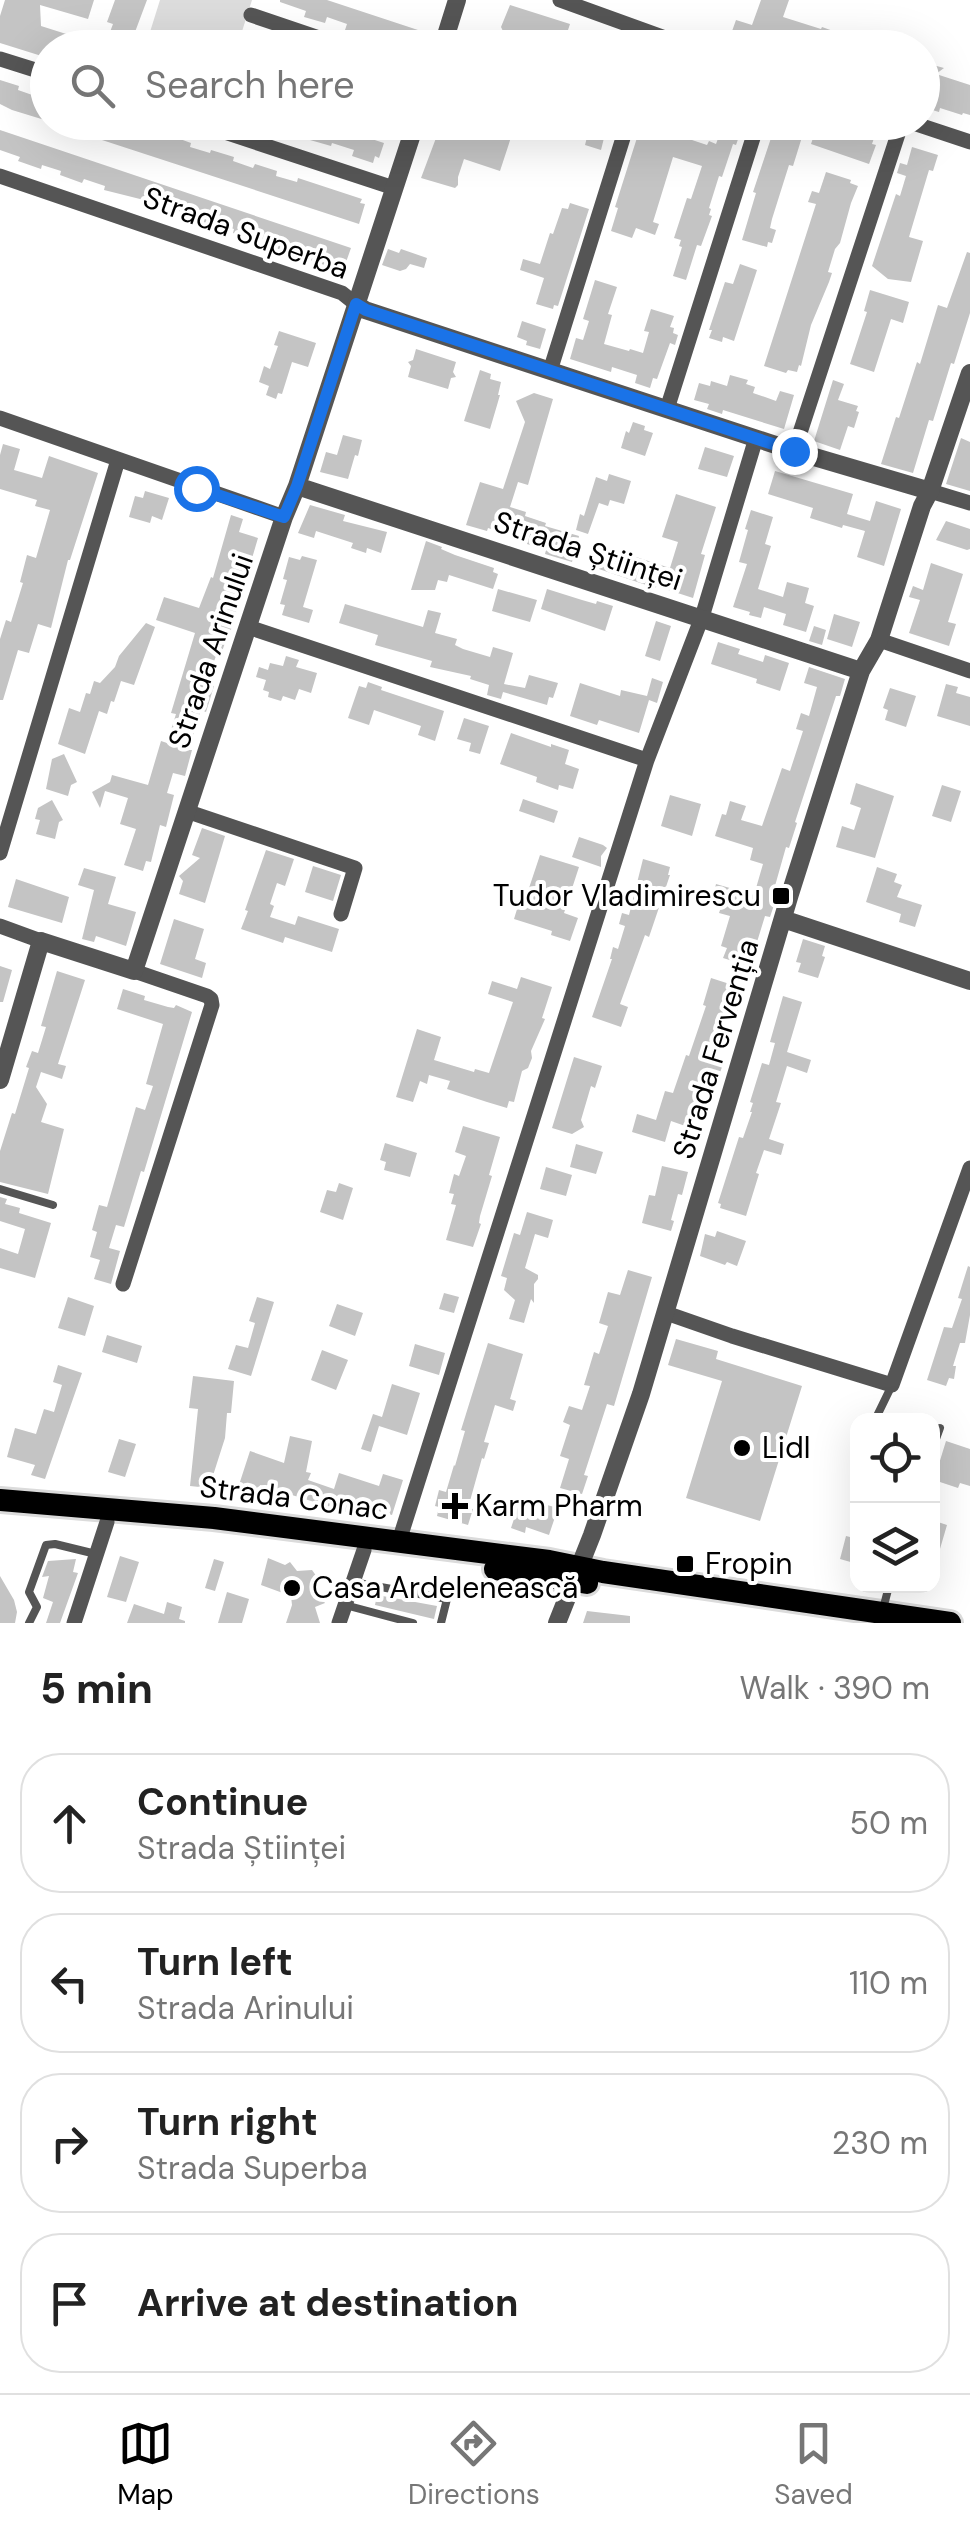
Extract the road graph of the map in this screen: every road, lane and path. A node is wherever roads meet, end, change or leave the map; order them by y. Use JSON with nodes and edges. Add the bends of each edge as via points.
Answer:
{"nodes":[{"id":1,"x":457,"y":0,"type":"edge"},
{"id":2,"x":560,"y":0,"type":"edge"},
{"id":3,"x":252,"y":15,"type":"dead end"},
{"id":4,"x":296,"y":30,"type":"edge"},
{"id":5,"x":448,"y":30,"type":"edge"},
{"id":6,"x":642,"y":30,"type":"edge"},
{"id":7,"x":0,"y":59,"type":"edge"},
{"id":8,"x":30,"y":68,"type":"edge"},
{"id":9,"x":940,"y":132,"type":"edge"},
{"id":10,"x":249,"y":140,"type":"edge"},
{"id":11,"x":410,"y":140,"type":"edge"},
{"id":12,"x":622,"y":140,"type":"edge"},
{"id":13,"x":752,"y":140,"type":"edge"},
{"id":14,"x":896,"y":140,"type":"edge"},
{"id":15,"x":970,"y":142,"type":"edge"},
{"id":16,"x":0,"y":176,"type":"edge"},
{"id":17,"x":394,"y":188,"type":"junction"},
{"id":18,"x":356,"y":304,"type":"junction"},
{"id":19,"x":550,"y":371,"type":"junction"},
{"id":20,"x":970,"y":373,"type":"edge"},
{"id":21,"x":667,"y":409,"type":"junction"},
{"id":22,"x":0,"y":418,"type":"edge"},
{"id":23,"x":756,"y":438,"type":"junction"},
{"id":24,"x":794,"y":451,"type":"junction"},
{"id":25,"x":118,"y":460,"type":"junction"},
{"id":26,"x":297,"y":486,"type":"junction"},
{"id":27,"x":930,"y":492,"type":"junction"},
{"id":28,"x":970,"y":503,"type":"edge"},
{"id":29,"x":284,"y":517,"type":"junction"},
{"id":30,"x":702,"y":617,"type":"junction"},
{"id":31,"x":248,"y":627,"type":"junction"},
{"id":32,"x":878,"y":640,"type":"junction"},
{"id":33,"x":861,"y":671,"type":"junction"},
{"id":34,"x":970,"y":671,"type":"edge"},
{"id":35,"x":647,"y":760,"type":"junction"},
{"id":36,"x":186,"y":810,"type":"junction"},
{"id":37,"x":0,"y":853,"type":"edge"},
{"id":38,"x":341,"y":914,"type":"dead end"},
{"id":39,"x":784,"y":919,"type":"junction"},
{"id":40,"x":0,"y":926,"type":"edge"},
{"id":41,"x":41,"y":940,"type":"junction"},
{"id":42,"x":134,"y":971,"type":"junction"},
{"id":43,"x":970,"y":981,"type":"edge"},
{"id":44,"x":0,"y":1080,"type":"edge"},
{"id":45,"x":970,"y":1168,"type":"edge"},
{"id":46,"x":0,"y":1189,"type":"edge"},
{"id":47,"x":54,"y":1205,"type":"dead end"},
{"id":48,"x":123,"y":1284,"type":"dead end"},
{"id":49,"x":666,"y":1313,"type":"junction"},
{"id":50,"x":892,"y":1384,"type":"junction"},
{"id":51,"x":878,"y":1413,"type":"edge"},
{"id":52,"x":0,"y":1500,"type":"edge"},
{"id":53,"x":0,"y":1513,"type":"edge"},
{"id":54,"x":107,"y":1522,"type":"junction"},
{"id":55,"x":400,"y":1542,"type":"junction"},
{"id":56,"x":364,"y":1550,"type":"junction"},
{"id":57,"x":97,"y":1554,"type":"junction"},
{"id":58,"x":576,"y":1574,"type":"junction"},
{"id":59,"x":352,"y":1582,"type":"junction"},
{"id":60,"x":887,"y":1593,"type":"edge"},
{"id":61,"x":345,"y":1605,"type":"junction"},
{"id":62,"x":811,"y":1618,"type":"edge"},
{"id":63,"x":878,"y":1618,"type":"edge"},
{"id":64,"x":30,"y":1623,"type":"edge"},
{"id":65,"x":74,"y":1623,"type":"edge"},
{"id":66,"x":339,"y":1623,"type":"edge"},
{"id":67,"x":413,"y":1623,"type":"edge"},
{"id":68,"x":441,"y":1623,"type":"edge"},
{"id":69,"x":557,"y":1623,"type":"edge"},
{"id":70,"x":950,"y":1623,"type":"edge"}],
"edges":[{"from":1,"to":5,"type":"street"},
{"from":2,"to":6,"type":"street"},
{"from":3,"to":4,"type":"street"},
{"from":7,"to":8,"type":"street"},
{"from":9,"to":15,"type":"street"},
{"from":10,"to":17,"type":"street"},
{"from":11,"to":17,"type":"street","name":"Strada Arinului"},
{"from":12,"to":19,"type":"street"},
{"from":13,"to":21,"type":"street"},
{"from":14,"to":24,"type":"street"},
{"from":16,"to":18,"type":"street","name":"Strada Superba","via":[[342,293]]},
{"from":17,"to":18,"type":"street","name":"Strada Arinului"},
{"from":18,"to":19,"type":"street","name":"Strada Superba"},
{"from":18,"to":26,"type":"street","name":"Strada Arinului"},
{"from":19,"to":21,"type":"street","name":"Strada Superba"},
{"from":20,"to":27,"type":"street","name":"Strada Fervenția"},
{"from":21,"to":23,"type":"street","name":"Strada Superba"},
{"from":22,"to":25,"type":"street"},
{"from":23,"to":24,"type":"street","name":"Strada Superba"},
{"from":23,"to":30,"type":"street"},
{"from":24,"to":27,"type":"street","name":"Strada Superba"},
{"from":25,"to":29,"type":"street"},
{"from":25,"to":37,"type":"street"},
{"from":26,"to":29,"type":"street","name":"Strada Arinului"},
{"from":26,"to":30,"type":"street","name":"Strada Științei"},
{"from":27,"to":28,"type":"street"},
{"from":27,"to":32,"type":"street","name":"Strada Fervenția"},
{"from":29,"to":31,"type":"street","name":"Strada Arinului"},
{"from":30,"to":33,"type":"street","name":"Strada Științei"},
{"from":30,"to":35,"type":"street"},
{"from":31,"to":35,"type":"street"},
{"from":31,"to":36,"type":"street","name":"Strada Arinului"},
{"from":32,"to":33,"type":"street","name":"Strada Fervenția"},
{"from":32,"to":34,"type":"street"},
{"from":33,"to":39,"type":"street","name":"Strada Fervenția"},
{"from":35,"to":55,"type":"street"},
{"from":36,"to":38,"type":"street","via":[[355,868]]},
{"from":36,"to":42,"type":"street","name":"Strada Arinului"},
{"from":39,"to":43,"type":"street"},
{"from":39,"to":49,"type":"street","name":"Strada Fervenția"},
{"from":40,"to":41,"type":"street"},
{"from":41,"to":42,"type":"street"},
{"from":41,"to":44,"type":"street"},
{"from":42,"to":48,"type":"street","via":[[212,1005]]},
{"from":45,"to":50,"type":"street"},
{"from":46,"to":47,"type":"lane"},
{"from":49,"to":50,"type":"street"},
{"from":49,"to":58,"type":"street","name":"Strada Fervenția"},
{"from":50,"to":51,"type":"lane"},
{"from":52,"to":55,"type":"main road","name":"Strada Conac"},
{"from":53,"to":54,"type":"main road","name":"Strada Conac"},
{"from":54,"to":56,"type":"main road","name":"Strada Conac"},
{"from":54,"to":57,"type":"street"},
{"from":55,"to":58,"type":"main road","name":"Strada Conac","via":[[550,1561]]},
{"from":56,"to":58,"type":"main road","name":"Strada Conac"},
{"from":56,"to":59,"type":"street"},
{"from":57,"to":64,"type":"lane","via":[[46,1545],[30,1592],[37,1607]]},
{"from":57,"to":65,"type":"street"},
{"from":58,"to":62,"type":"main road"},
{"from":58,"to":63,"type":"main road"},
{"from":58,"to":69,"type":"street","name":"Strada Fervenția"},
{"from":59,"to":61,"type":"street"},
{"from":59,"to":68,"type":"lane","via":[[447,1599]]},
{"from":60,"to":63,"type":"lane"},
{"from":61,"to":66,"type":"street"},
{"from":61,"to":67,"type":"lane"},
{"from":62,"to":63,"type":"main road"},
{"from":63,"to":70,"type":"main road"}]}
